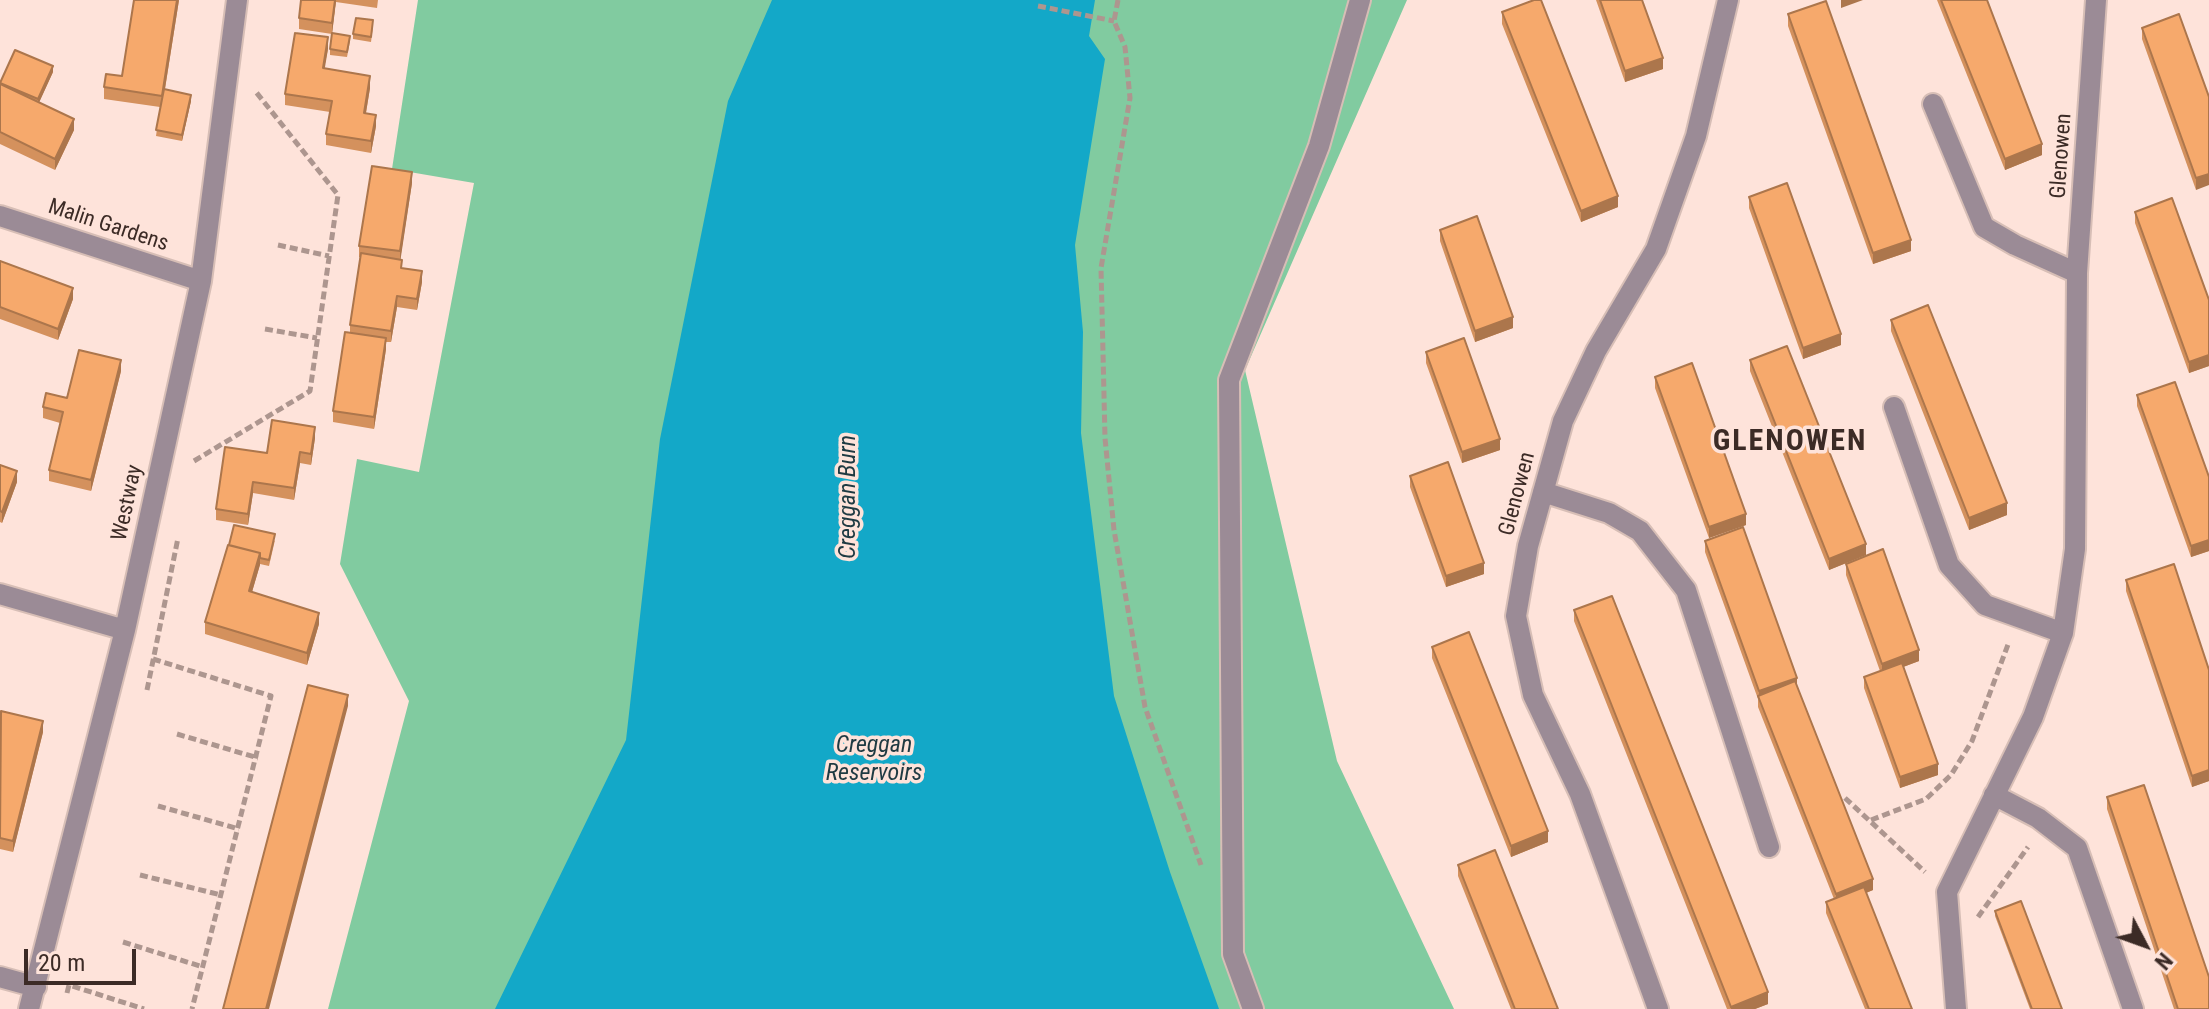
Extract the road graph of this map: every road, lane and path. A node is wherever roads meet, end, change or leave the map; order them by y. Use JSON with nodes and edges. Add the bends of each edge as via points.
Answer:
{"nodes":[{"id":1,"x":237,"y":0,"type":"edge"},
{"id":2,"x":1118,"y":0,"type":"edge"},
{"id":3,"x":1360,"y":0,"type":"edge"},
{"id":4,"x":1728,"y":0,"type":"edge"},
{"id":5,"x":2096,"y":0,"type":"edge"},
{"id":6,"x":1038,"y":6,"type":"dead end"},
{"id":7,"x":1114,"y":21,"type":"junction"},
{"id":8,"x":258,"y":77,"type":"dead end"},
{"id":9,"x":1933,"y":104,"type":"dead end"},
{"id":10,"x":0,"y":216,"type":"edge"},
{"id":11,"x":278,"y":245,"type":"dead end"},
{"id":12,"x":329,"y":256,"type":"junction"},
{"id":13,"x":2077,"y":273,"type":"junction"},
{"id":14,"x":201,"y":281,"type":"junction"},
{"id":15,"x":265,"y":329,"type":"dead end"},
{"id":16,"x":317,"y":338,"type":"junction"},
{"id":17,"x":1894,"y":407,"type":"dead end"},
{"id":18,"x":191,"y":475,"type":"dead end"},
{"id":19,"x":1543,"y":492,"type":"junction"},
{"id":20,"x":179,"y":536,"type":"dead end"},
{"id":21,"x":0,"y":594,"type":"edge"},
{"id":22,"x":2018,"y":617,"type":"junction"},
{"id":23,"x":125,"y":630,"type":"junction"},
{"id":24,"x":2063,"y":633,"type":"junction"},
{"id":25,"x":153,"y":659,"type":"junction"},
{"id":26,"x":147,"y":690,"type":"dead end"},
{"id":27,"x":177,"y":734,"type":"dead end"},
{"id":28,"x":258,"y":758,"type":"junction"},
{"id":29,"x":1994,"y":795,"type":"junction"},
{"id":30,"x":158,"y":806,"type":"dead end"},
{"id":31,"x":1871,"y":820,"type":"dead end"},
{"id":32,"x":239,"y":829,"type":"junction"},
{"id":33,"x":1769,"y":847,"type":"dead end"},
{"id":34,"x":1202,"y":867,"type":"dead end"},
{"id":35,"x":140,"y":875,"type":"dead end"},
{"id":36,"x":221,"y":895,"type":"junction"},
{"id":37,"x":123,"y":942,"type":"dead end"},
{"id":38,"x":203,"y":967,"type":"junction"},
{"id":39,"x":0,"y":977,"type":"edge"},
{"id":40,"x":36,"y":987,"type":"junction"},
{"id":41,"x":66,"y":997,"type":"dead end"},
{"id":42,"x":29,"y":1009,"type":"edge"},
{"id":43,"x":144,"y":1009,"type":"edge"},
{"id":44,"x":192,"y":1009,"type":"edge"},
{"id":45,"x":1253,"y":1009,"type":"edge"},
{"id":46,"x":1658,"y":1009,"type":"edge"},
{"id":47,"x":1956,"y":1009,"type":"edge"},
{"id":48,"x":2133,"y":1009,"type":"edge"}],
"edges":[{"from":1,"to":14,"type":"street","name":"Westway"},
{"from":2,"to":7,"type":"path"},
{"from":3,"to":45,"type":"street","via":[[1319,146],[1229,380],[1233,954]]},
{"from":4,"to":19,"type":"street","name":"Glenowen","via":[[1696,136],[1656,249],[1576,393]]},
{"from":5,"to":13,"type":"street","name":"Glenowen"},
{"from":6,"to":7,"type":"path"},
{"from":7,"to":34,"type":"path","via":[[1125,47],[1130,98],[1101,268],[1113,515],[1145,707]]},
{"from":8,"to":12,"type":"path","via":[[256,93],[338,195]]},
{"from":9,"to":13,"type":"street","via":[[1984,227]]},
{"from":10,"to":14,"type":"street","name":"Malin Gardens"},
{"from":11,"to":12,"type":"path"},
{"from":12,"to":16,"type":"path"},
{"from":13,"to":24,"type":"street","name":"Glenowen","via":[[2075,549]]},
{"from":14,"to":23,"type":"street","name":"Westway"},
{"from":15,"to":16,"type":"path"},
{"from":16,"to":18,"type":"path","via":[[310,391],[195,460]]},
{"from":17,"to":22,"type":"street","via":[[1949,565],[1985,605]]},
{"from":19,"to":33,"type":"street","via":[[1609,513],[1640,531],[1686,590]]},
{"from":19,"to":46,"type":"street","name":"Glenowen","via":[[1516,616],[1533,695],[1580,794]]},
{"from":20,"to":25,"type":"path"},
{"from":21,"to":23,"type":"street"},
{"from":22,"to":24,"type":"street"},
{"from":22,"to":31,"type":"path","via":[[1972,741],[1951,775],[1926,799]]},
{"from":23,"to":40,"type":"street","name":"Westway"},
{"from":24,"to":29,"type":"street","name":"Glenowen","via":[[2033,717]]},
{"from":25,"to":26,"type":"path"},
{"from":25,"to":28,"type":"path","via":[[271,696]]},
{"from":27,"to":28,"type":"path"},
{"from":28,"to":32,"type":"path"},
{"from":29,"to":47,"type":"street","name":"Glenowen","via":[[1947,892]]},
{"from":29,"to":48,"type":"street","via":[[2038,818],[2077,848]]},
{"from":30,"to":32,"type":"path"},
{"from":32,"to":36,"type":"path"},
{"from":35,"to":36,"type":"path"},
{"from":36,"to":38,"type":"path"},
{"from":37,"to":38,"type":"path"},
{"from":38,"to":44,"type":"path"},
{"from":39,"to":40,"type":"street"},
{"from":40,"to":42,"type":"street","name":"Westway"},
{"from":41,"to":43,"type":"path","via":[[69,985]]}]}
